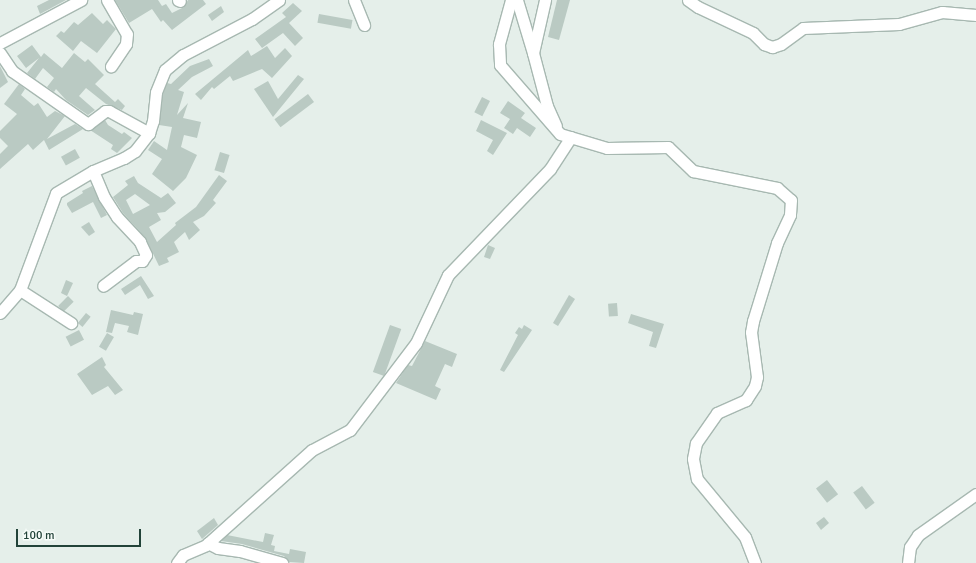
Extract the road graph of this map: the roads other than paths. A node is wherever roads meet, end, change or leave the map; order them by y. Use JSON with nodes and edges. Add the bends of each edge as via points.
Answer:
{"nodes":[{"id":1,"x":81,"y":0,"type":"edge"},
{"id":2,"x":107,"y":0,"type":"edge"},
{"id":3,"x":279,"y":0,"type":"edge"},
{"id":4,"x":354,"y":0,"type":"edge"},
{"id":5,"x":511,"y":0,"type":"edge"},
{"id":6,"x":517,"y":0,"type":"edge"},
{"id":7,"x":545,"y":0,"type":"edge"},
{"id":8,"x":688,"y":0,"type":"edge"},
{"id":9,"x":976,"y":15,"type":"edge"},
{"id":10,"x":364,"y":25,"type":"dead end"},
{"id":11,"x":0,"y":43,"type":"edge"},
{"id":12,"x":0,"y":53,"type":"edge"},
{"id":13,"x":533,"y":54,"type":"junction"},
{"id":14,"x":111,"y":66,"type":"dead end"},
{"id":15,"x":149,"y":133,"type":"junction"},
{"id":16,"x":560,"y":134,"type":"junction"},
{"id":17,"x":571,"y":137,"type":"junction"},
{"id":18,"x":93,"y":171,"type":"junction"},
{"id":19,"x":103,"y":286,"type":"dead end"},
{"id":20,"x":20,"y":290,"type":"junction"},
{"id":21,"x":0,"y":313,"type":"edge"},
{"id":22,"x":71,"y":323,"type":"dead end"},
{"id":23,"x":976,"y":494,"type":"edge"},
{"id":24,"x":208,"y":543,"type":"junction"},
{"id":25,"x":177,"y":563,"type":"edge"},
{"id":26,"x":282,"y":563,"type":"edge"},
{"id":27,"x":755,"y":563,"type":"edge"},
{"id":28,"x":908,"y":563,"type":"edge"}],
"edges":[{"from":1,"to":11,"type":"street"},
{"from":2,"to":14,"type":"street","via":[[127,34],[126,44]]},
{"from":3,"to":15,"type":"street","via":[[252,19],[183,55],[165,70],[156,92]]},
{"from":4,"to":10,"type":"street"},
{"from":5,"to":16,"type":"street","via":[[499,44],[500,65]]},
{"from":6,"to":13,"type":"street"},
{"from":7,"to":13,"type":"street"},
{"from":8,"to":9,"type":"street","via":[[753,33],[764,44],[772,47],[781,44],[803,28],[899,24],[942,12]]},
{"from":12,"to":15,"type":"street","via":[[12,71],[88,124],[105,111],[109,111]]},
{"from":13,"to":16,"type":"street","via":[[547,106]]},
{"from":15,"to":18,"type":"street","via":[[135,151]]},
{"from":16,"to":17,"type":"street"},
{"from":17,"to":24,"type":"street","via":[[550,169],[448,275],[416,343],[350,430],[312,450]]},
{"from":17,"to":27,"type":"street","via":[[607,148],[668,147],[693,170],[777,188],[791,200],[790,215],[777,242],[753,321],[751,332],[757,377],[755,386],[746,400],[717,413],[696,444],[693,459],[697,479],[746,537]]},
{"from":18,"to":19,"type":"street","via":[[104,197],[117,217],[140,242],[146,254],[142,261],[136,261]]},
{"from":18,"to":20,"type":"street","via":[[56,193],[48,208]]},
{"from":20,"to":21,"type":"street"},
{"from":20,"to":22,"type":"street"},
{"from":23,"to":28,"type":"street","via":[[918,535],[910,547]]},
{"from":24,"to":25,"type":"street","via":[[182,556]]},
{"from":24,"to":26,"type":"street","via":[[218,548],[240,551]]}]}
